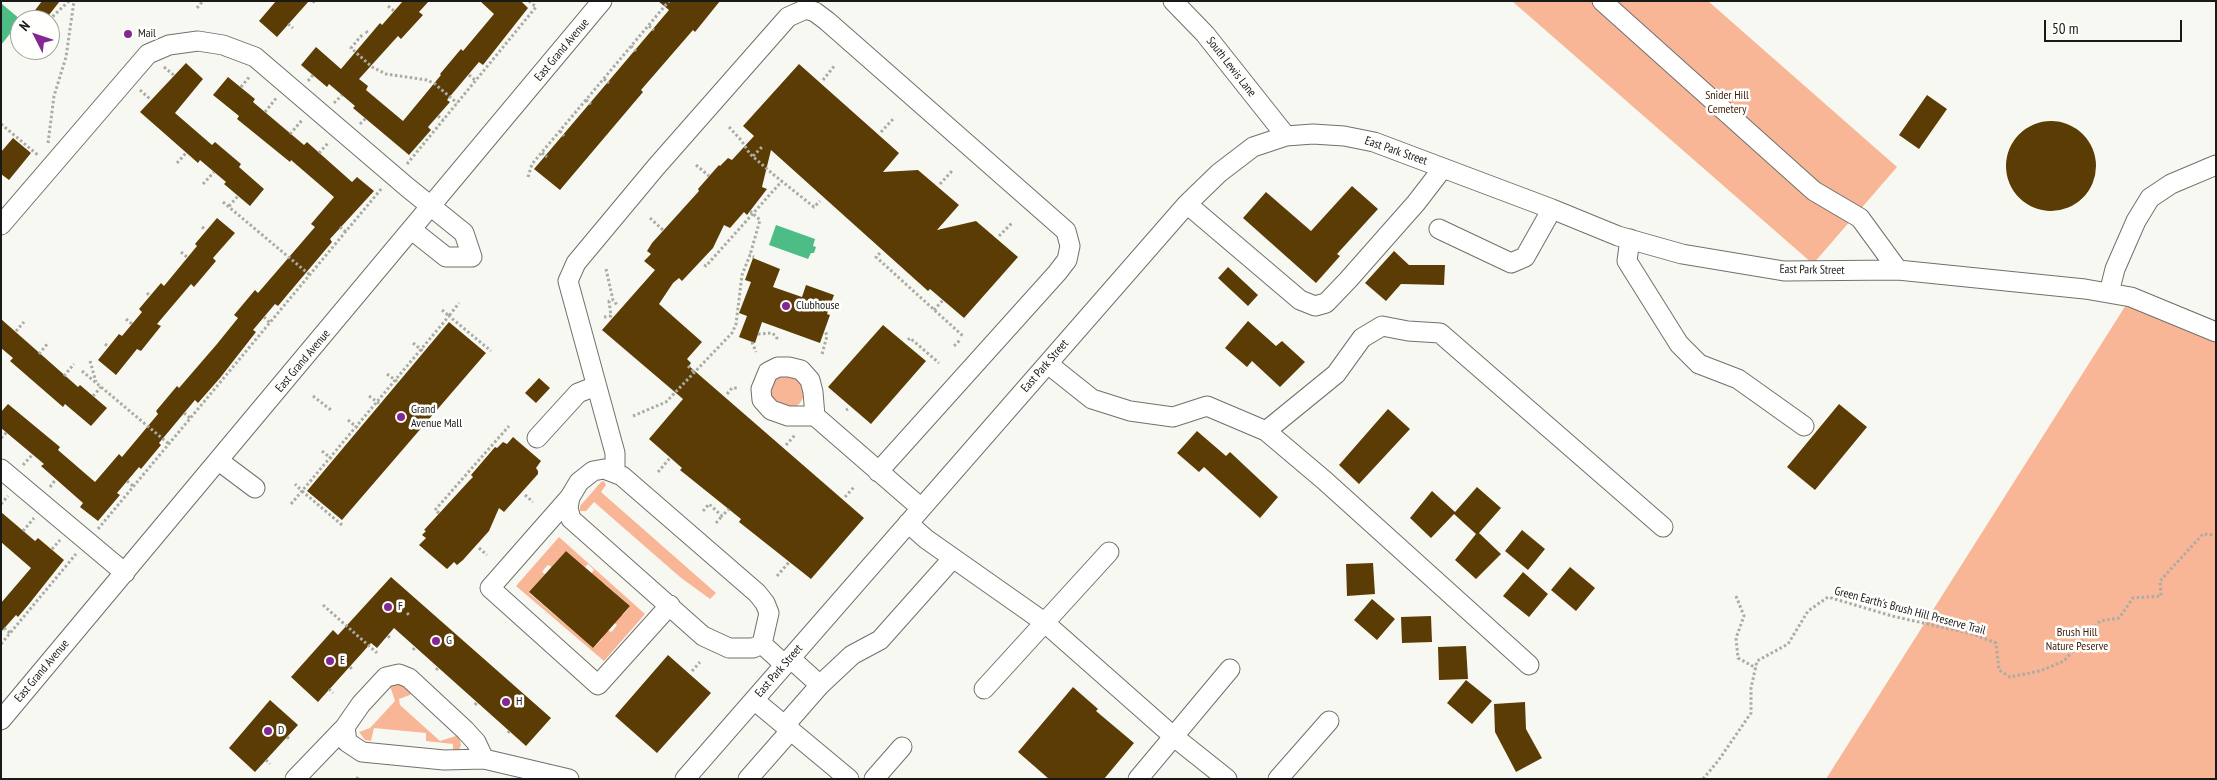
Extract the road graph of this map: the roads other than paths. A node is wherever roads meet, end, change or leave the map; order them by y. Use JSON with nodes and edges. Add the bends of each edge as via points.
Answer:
{"nodes":[{"id":1,"x":602,"y":1,"type":"edge"},
{"id":2,"x":1173,"y":1,"type":"edge"},
{"id":3,"x":1602,"y":1,"type":"edge"},
{"id":4,"x":1286,"y":136,"type":"junction"},
{"id":5,"x":2216,"y":165,"type":"edge"},
{"id":6,"x":1443,"y":168,"type":"junction"},
{"id":7,"x":1187,"y":204,"type":"junction"},
{"id":8,"x":432,"y":206,"type":"junction"},
{"id":9,"x":1552,"y":209,"type":"junction"},
{"id":10,"x":1,"y":225,"type":"edge"},
{"id":11,"x":1439,"y":229,"type":"dead end"},
{"id":12,"x":412,"y":230,"type":"junction"},
{"id":13,"x":1630,"y":239,"type":"junction"},
{"id":14,"x":1898,"y":270,"type":"junction"},
{"id":15,"x":2109,"y":293,"type":"junction"},
{"id":16,"x":2216,"y":332,"type":"edge"},
{"id":17,"x":1048,"y":364,"type":"junction"},
{"id":18,"x":596,"y":386,"type":"junction"},
{"id":19,"x":815,"y":416,"type":"dead end"},
{"id":20,"x":1804,"y":426,"type":"dead end"},
{"id":21,"x":1266,"y":432,"type":"junction"},
{"id":22,"x":537,"y":438,"type":"dead end"},
{"id":23,"x":219,"y":461,"type":"junction"},
{"id":24,"x":10,"y":469,"type":"edge"},
{"id":25,"x":615,"y":472,"type":"junction"},
{"id":26,"x":878,"y":472,"type":"junction"},
{"id":27,"x":255,"y":488,"type":"dead end"},
{"id":28,"x":570,"y":497,"type":"junction"},
{"id":29,"x":921,"y":508,"type":"junction"},
{"id":30,"x":908,"y":524,"type":"junction"},
{"id":31,"x":1663,"y":527,"type":"dead end"},
{"id":32,"x":1109,"y":552,"type":"dead end"},
{"id":33,"x":952,"y":558,"type":"junction"},
{"id":34,"x":125,"y":573,"type":"junction"},
{"id":35,"x":670,"y":605,"type":"junction"},
{"id":36,"x":1044,"y":622,"type":"junction"},
{"id":37,"x":762,"y":644,"type":"junction"},
{"id":38,"x":788,"y":662,"type":"junction"},
{"id":39,"x":1529,"y":665,"type":"dead end"},
{"id":40,"x":1230,"y":669,"type":"dead end"},
{"id":41,"x":820,"y":685,"type":"junction"},
{"id":42,"x":984,"y":689,"type":"dead end"},
{"id":43,"x":754,"y":700,"type":"junction"},
{"id":44,"x":1,"y":720,"type":"edge"},
{"id":45,"x":1329,"y":720,"type":"dead end"},
{"id":46,"x":345,"y":727,"type":"junction"},
{"id":47,"x":788,"y":728,"type":"junction"},
{"id":48,"x":1173,"y":736,"type":"junction"},
{"id":49,"x":902,"y":747,"type":"dead end"},
{"id":50,"x":484,"y":759,"type":"junction"},
{"id":51,"x":295,"y":779,"type":"edge"},
{"id":52,"x":569,"y":779,"type":"edge"},
{"id":53,"x":685,"y":779,"type":"edge"},
{"id":54,"x":748,"y":779,"type":"edge"},
{"id":55,"x":849,"y":779,"type":"edge"},
{"id":56,"x":874,"y":779,"type":"edge"},
{"id":57,"x":1138,"y":779,"type":"edge"},
{"id":58,"x":1227,"y":779,"type":"edge"},
{"id":59,"x":1278,"y":779,"type":"edge"}],
"edges":[{"from":1,"to":8,"type":"street","name":"East Grand Avenue"},
{"from":2,"to":4,"type":"street","name":"South Lewis Lane","via":[[1205,34]]},
{"from":3,"to":14,"type":"street","via":[[1814,191],[1860,218]]},
{"from":4,"to":6,"type":"street","name":"East Park Street","via":[[1344,136],[1374,142]]},
{"from":4,"to":7,"type":"street","name":"East Park Street","via":[[1253,147],[1219,173]]},
{"from":5,"to":15,"type":"street","via":[[2171,184],[2150,198],[2115,269]]},
{"from":6,"to":7,"type":"street","via":[[1348,280],[1326,303],[1315,306],[1300,300]]},
{"from":6,"to":9,"type":"street","name":"East Park Street"},
{"from":7,"to":17,"type":"street","name":"East Park Street"},
{"from":8,"to":10,"type":"street","via":[[255,57],[223,45],[198,41],[169,45],[148,54]]},
{"from":8,"to":12,"type":"street","name":"East Grand Avenue"},
{"from":8,"to":12,"type":"street","via":[[464,233],[472,256],[446,257]]},
{"from":9,"to":11,"type":"street","via":[[1525,257],[1511,263]]},
{"from":9,"to":13,"type":"street","name":"East Park Street"},
{"from":12,"to":23,"type":"street","name":"East Grand Avenue"},
{"from":13,"to":14,"type":"street","name":"East Park Street","via":[[1682,254],[1784,271]]},
{"from":13,"to":20,"type":"street","via":[[1627,261],[1679,344],[1699,364],[1738,379]]},
{"from":14,"to":15,"type":"street","name":"East Park Street"},
{"from":15,"to":16,"type":"street","name":"East Park Street","via":[[2131,297]]},
{"from":17,"to":21,"type":"street","via":[[1092,399],[1130,411],[1173,417],[1207,406]]},
{"from":17,"to":29,"type":"street","name":"East Park Street"},
{"from":18,"to":22,"type":"street","via":[[578,393]]},
{"from":18,"to":25,"type":"street","via":[[615,453]]},
{"from":18,"to":26,"type":"street","via":[[568,282],[576,263],[788,17],[806,9],[827,21],[1066,231],[1070,246],[1067,260],[1057,273]]},
{"from":19,"to":26,"type":"street"},
{"from":21,"to":31,"type":"street","via":[[1336,374],[1362,338],[1382,326],[1440,333]]},
{"from":21,"to":39,"type":"street","via":[[1324,480]]},
{"from":23,"to":27,"type":"street"},
{"from":23,"to":34,"type":"street","name":"East Grand Avenue"},
{"from":24,"to":34,"type":"street"},
{"from":25,"to":28,"type":"street","via":[[593,471],[579,482]]},
{"from":25,"to":37,"type":"street","via":[[762,598],[769,613]]},
{"from":26,"to":29,"type":"street"},
{"from":28,"to":35,"type":"street","via":[[571,519]]},
{"from":28,"to":35,"type":"street","via":[[490,588],[598,685]]},
{"from":29,"to":30,"type":"street","name":"East Park Street"},
{"from":30,"to":33,"type":"street"},
{"from":30,"to":38,"type":"street","name":"East Park Street"},
{"from":32,"to":36,"type":"street"},
{"from":33,"to":36,"type":"street"},
{"from":33,"to":41,"type":"street","via":[[880,640],[852,654]]},
{"from":34,"to":44,"type":"street","name":"East Grand Avenue"},
{"from":35,"to":37,"type":"street","via":[[704,636],[718,644],[741,649]]},
{"from":36,"to":42,"type":"street"},
{"from":36,"to":48,"type":"street"},
{"from":37,"to":38,"type":"street"},
{"from":38,"to":41,"type":"street"},
{"from":38,"to":43,"type":"street","name":"East Park Street"},
{"from":40,"to":48,"type":"street"},
{"from":41,"to":47,"type":"street"},
{"from":43,"to":47,"type":"street"},
{"from":43,"to":53,"type":"street","name":"East Park Street"},
{"from":45,"to":59,"type":"street"},
{"from":46,"to":50,"type":"street","via":[[347,742],[362,752],[444,760]]},
{"from":46,"to":50,"type":"street","via":[[386,677],[399,674],[409,678],[465,730],[476,742]]},
{"from":46,"to":51,"type":"street"},
{"from":47,"to":54,"type":"street"},
{"from":47,"to":55,"type":"street"},
{"from":48,"to":57,"type":"street"},
{"from":48,"to":58,"type":"street"},
{"from":49,"to":56,"type":"street"},
{"from":50,"to":52,"type":"street"}]}
